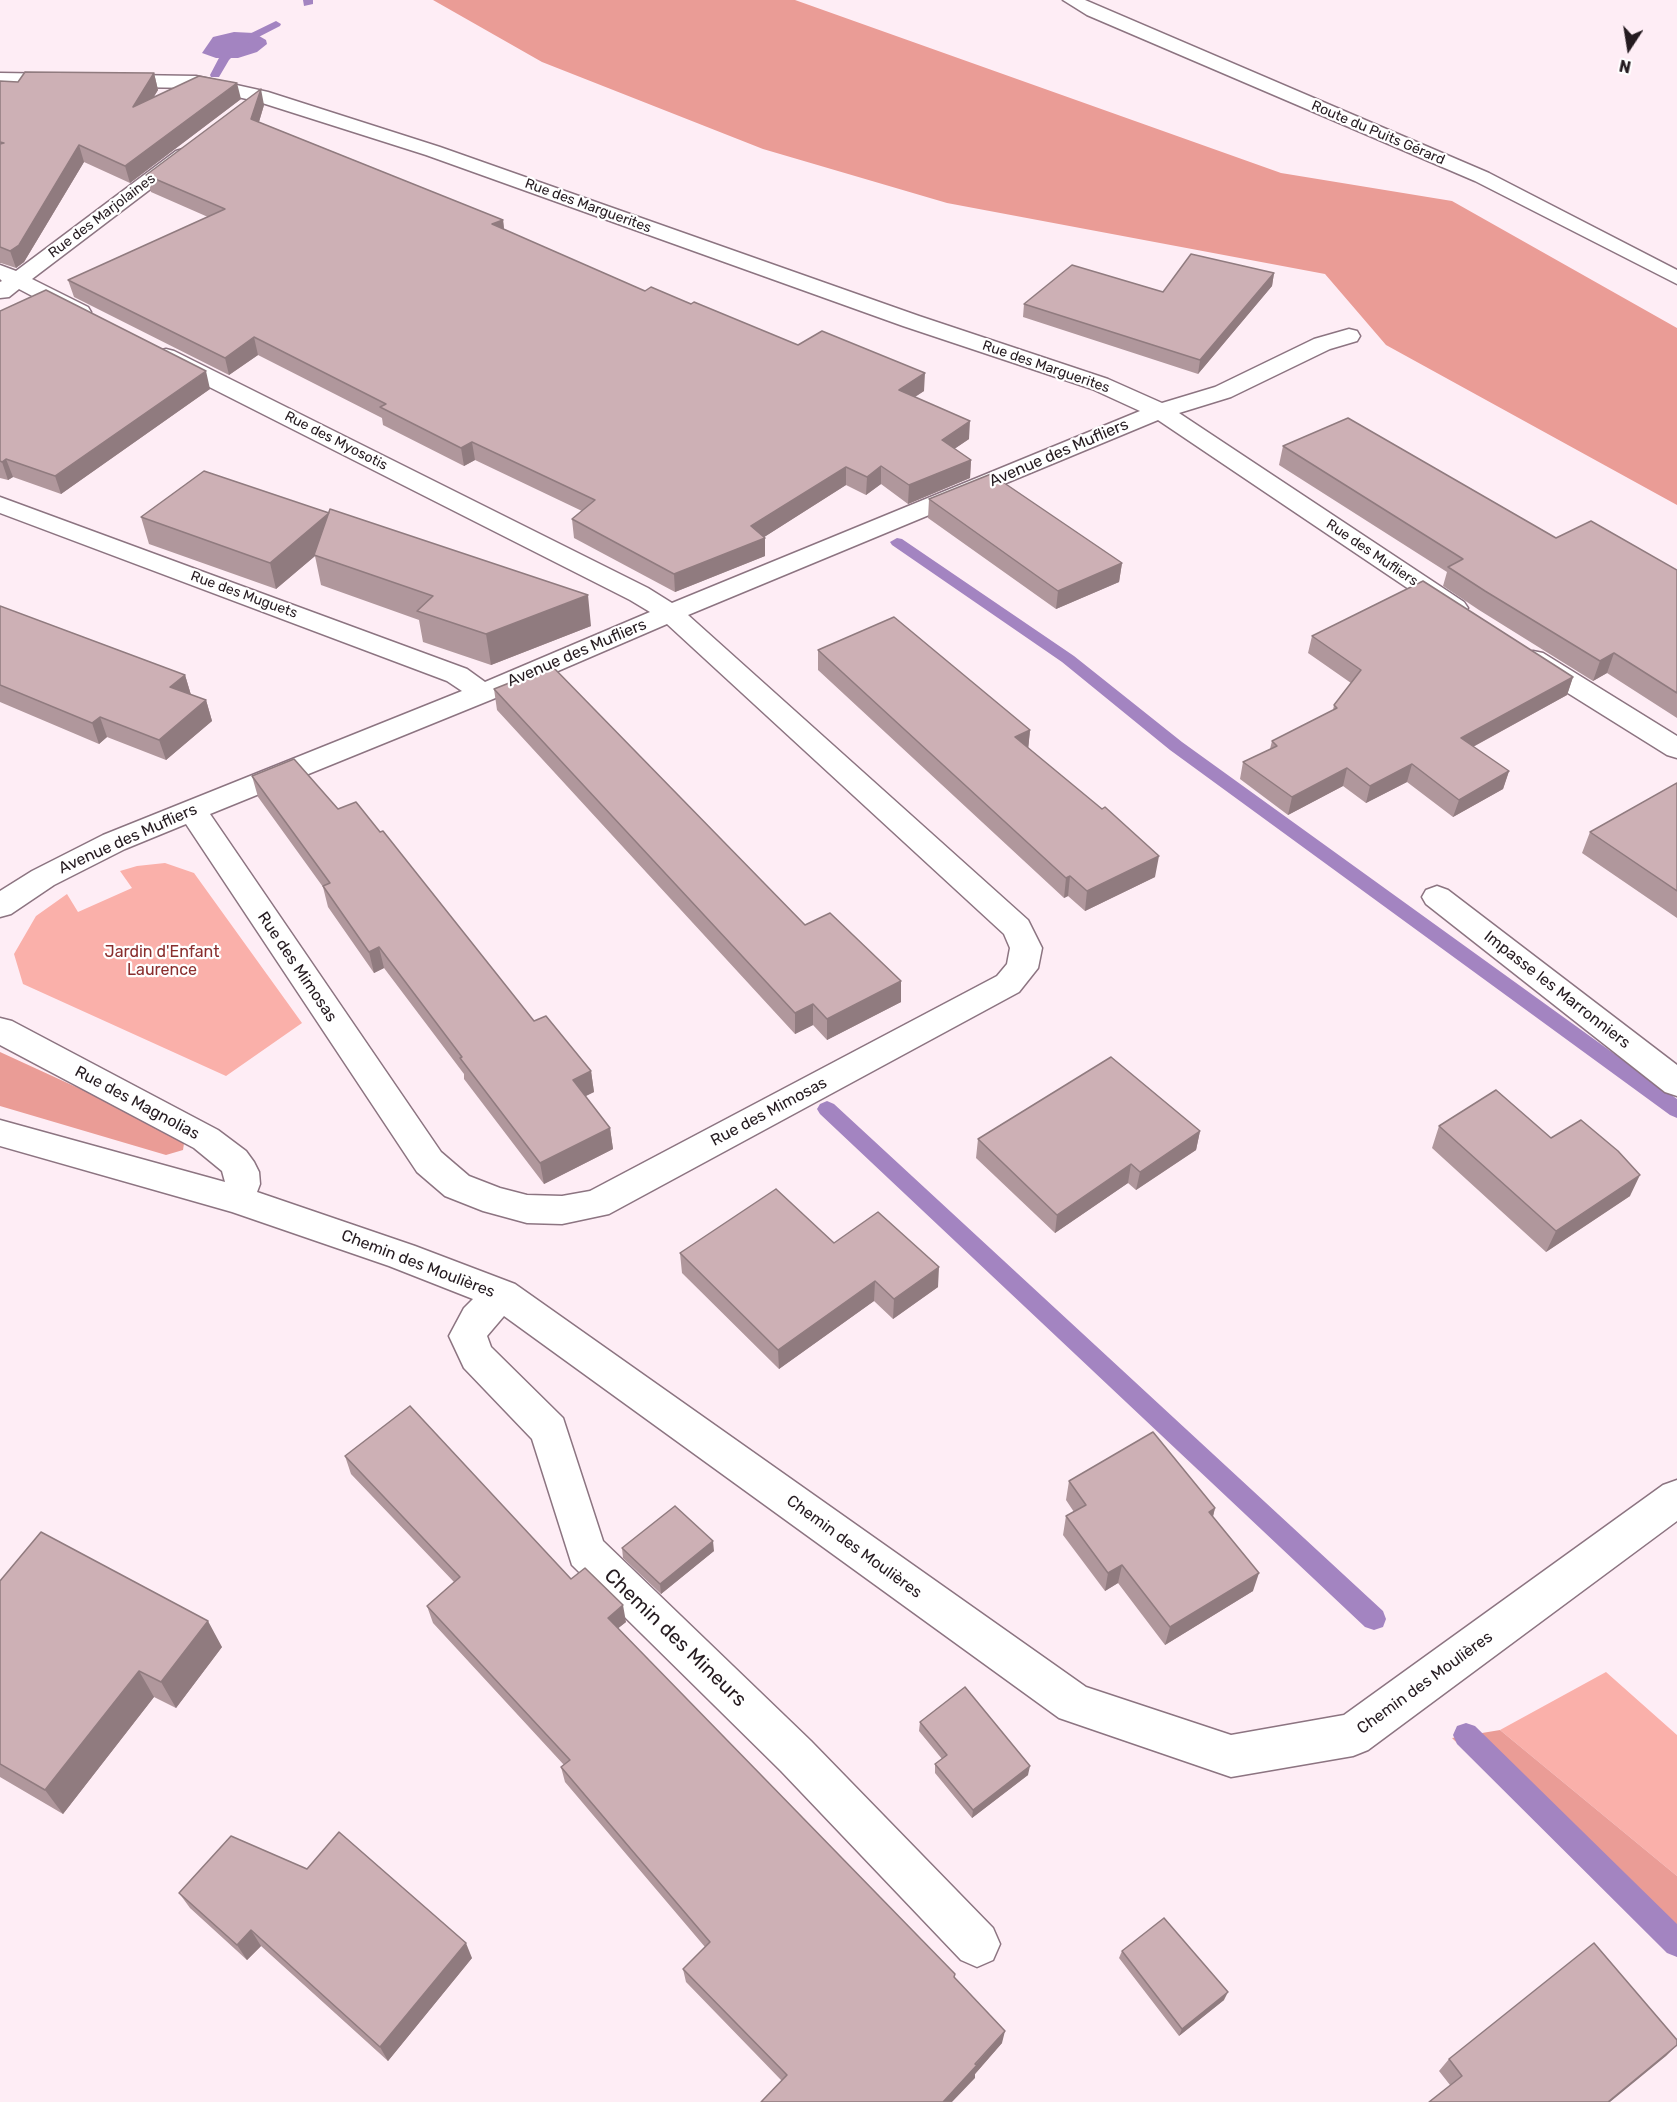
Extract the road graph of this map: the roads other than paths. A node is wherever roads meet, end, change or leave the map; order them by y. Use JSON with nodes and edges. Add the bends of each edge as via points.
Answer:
{"nodes":[{"id":1,"x":1072,"y":0,"type":"edge"},
{"id":2,"x":0,"y":79,"type":"edge"},
{"id":3,"x":261,"y":96,"type":"junction"},
{"id":4,"x":242,"y":110,"type":"edge"},
{"id":5,"x":195,"y":146,"type":"edge"},
{"id":6,"x":1677,"y":279,"type":"edge"},
{"id":7,"x":6,"y":281,"type":"edge"},
{"id":8,"x":104,"y":324,"type":"edge"},
{"id":9,"x":1349,"y":336,"type":"dead end"},
{"id":10,"x":147,"y":346,"type":"edge"},
{"id":11,"x":1160,"y":411,"type":"junction"},
{"id":12,"x":0,"y":504,"type":"edge"},
{"id":13,"x":671,"y":614,"type":"junction"},
{"id":14,"x":1479,"y":624,"type":"edge"},
{"id":15,"x":1508,"y":643,"type":"edge"},
{"id":16,"x":483,"y":693,"type":"junction"},
{"id":17,"x":1677,"y":749,"type":"edge"},
{"id":18,"x":191,"y":809,"type":"junction"},
{"id":19,"x":1437,"y":897,"type":"dead end"},
{"id":20,"x":0,"y":906,"type":"edge"},
{"id":21,"x":0,"y":1030,"type":"edge"},
{"id":22,"x":1677,"y":1083,"type":"edge"},
{"id":23,"x":0,"y":1133,"type":"edge"},
{"id":24,"x":236,"y":1199,"type":"junction"},
{"id":25,"x":502,"y":1295,"type":"junction"},
{"id":26,"x":1677,"y":1498,"type":"edge"},
{"id":27,"x":977,"y":1944,"type":"dead end"}],
"edges":[{"from":1,"to":6,"type":"street","name":"Route du Puits Gérard","via":[[1482,177]]},
{"from":2,"to":3,"type":"street","name":"Rue des Marguerites","via":[[168,80],[221,85]]},
{"from":3,"to":4,"type":"street"},
{"from":3,"to":11,"type":"street","name":"Rue des Marguerites","via":[[433,151],[1100,384]]},
{"from":5,"to":7,"type":"street","name":"Rue des Marjolaines"},
{"from":7,"to":8,"type":"street"},
{"from":9,"to":11,"type":"street","name":"Avenue des Mufliers","via":[[1322,344],[1223,392]]},
{"from":10,"to":13,"type":"street","name":"Rue des Myosotis","via":[[639,594]]},
{"from":11,"to":13,"type":"street","name":"Avenue des Mufliers"},
{"from":11,"to":14,"type":"street","name":"Rue des Mufliers"},
{"from":12,"to":16,"type":"street","name":"Rue des Muguets","via":[[457,675]]},
{"from":13,"to":16,"type":"street","name":"Avenue des Mufliers"},
{"from":13,"to":18,"type":"street","name":"Rue des Mimosas","via":[[1017,928],[1026,948],[1022,968],[1008,984],[597,1204],[562,1210],[527,1209],[495,1201],[457,1186],[429,1162]]},
{"from":15,"to":17,"type":"street"},
{"from":16,"to":18,"type":"street","name":"Avenue des Mufliers"},
{"from":18,"to":20,"type":"street","name":"Avenue des Mufliers","via":[[42,878]]},
{"from":19,"to":22,"type":"street","name":"Impasse les Marronniers"},
{"from":21,"to":24,"type":"street","name":"Rue des Magnolias","via":[[206,1139],[242,1172],[243,1184]]},
{"from":23,"to":24,"type":"street","name":"Chemin des Moulières"},
{"from":24,"to":25,"type":"street","name":"Chemin des Moulières"},
{"from":25,"to":26,"type":"street","name":"Chemin des Moulières","via":[[1074,1703],[1231,1756],[1353,1735]]},
{"from":25,"to":27,"type":"street","name":"Chemin des Mineurs","via":[[477,1319],[468,1336],[477,1356],[549,1430],[586,1552],[796,1756]]}]}
